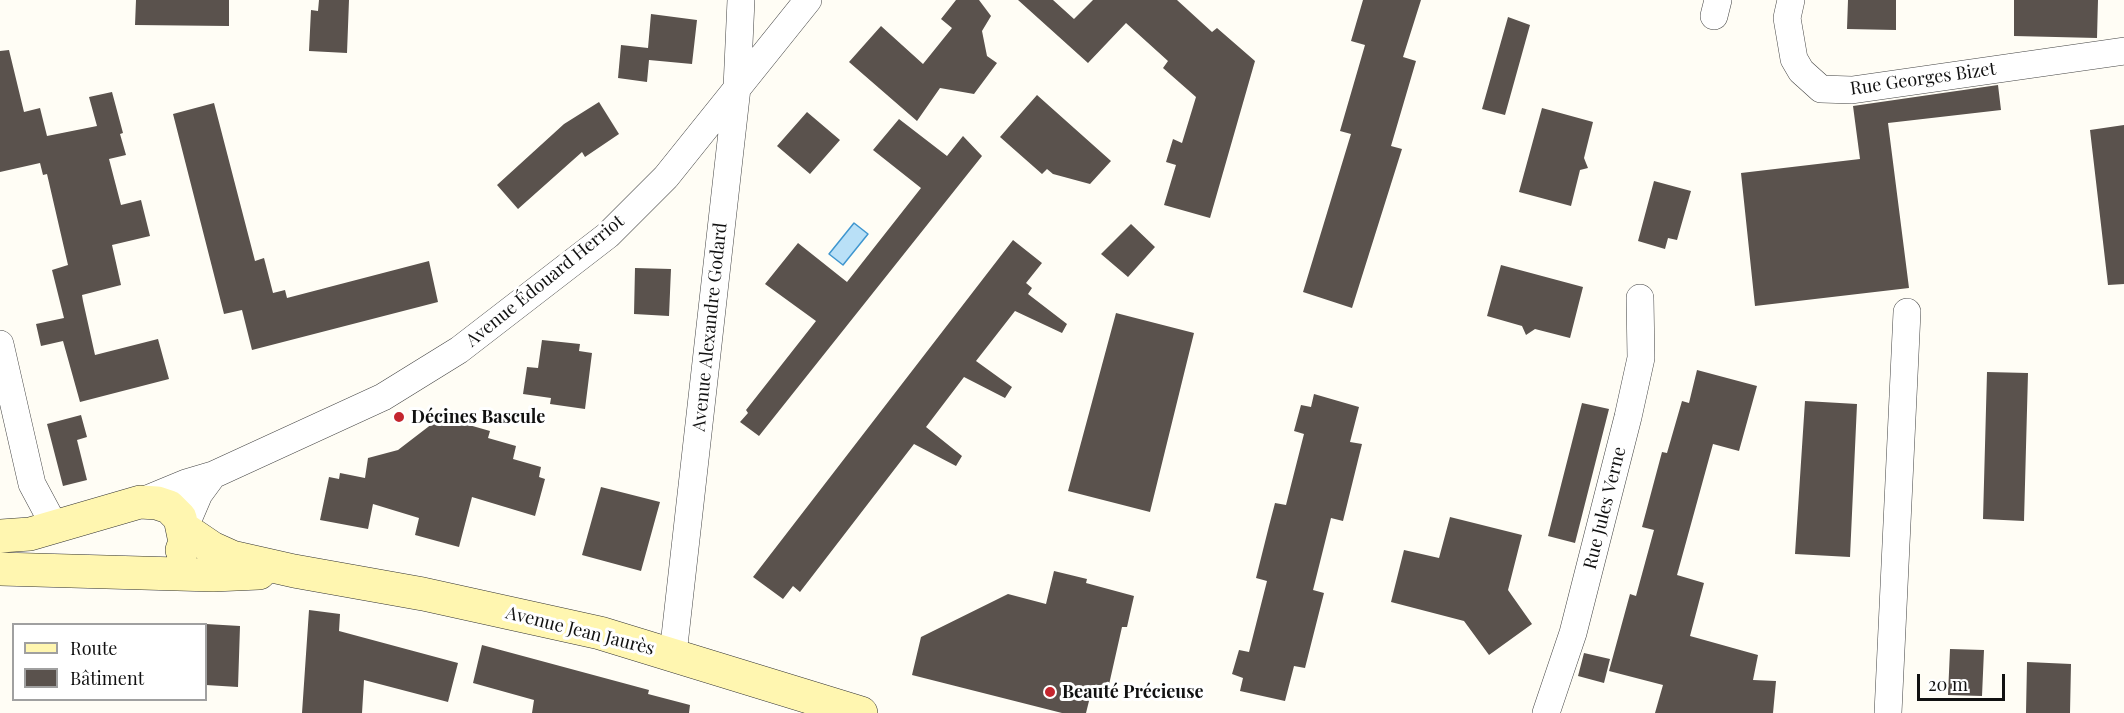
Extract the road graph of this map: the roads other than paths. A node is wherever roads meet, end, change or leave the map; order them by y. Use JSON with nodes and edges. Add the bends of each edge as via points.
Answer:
{"nodes":[{"id":1,"x":741,"y":0,"type":"edge"},
{"id":2,"x":808,"y":0,"type":"edge"},
{"id":3,"x":1791,"y":0,"type":"edge"},
{"id":4,"x":2124,"y":51,"type":"edge"},
{"id":5,"x":737,"y":88,"type":"junction"},
{"id":6,"x":1640,"y":298,"type":"dead end"},
{"id":7,"x":1907,"y":312,"type":"dead end"},
{"id":8,"x":0,"y":344,"type":"edge"},
{"id":9,"x":213,"y":476,"type":"junction"},
{"id":10,"x":140,"y":502,"type":"junction"},
{"id":11,"x":55,"y":527,"type":"junction"},
{"id":12,"x":184,"y":529,"type":"junction"},
{"id":13,"x":0,"y":536,"type":"edge"},
{"id":14,"x":0,"y":569,"type":"edge"},
{"id":15,"x":146,"y":571,"type":"junction"},
{"id":16,"x":294,"y":571,"type":"junction"},
{"id":17,"x":674,"y":654,"type":"junction"},
{"id":18,"x":861,"y":713,"type":"edge"},
{"id":19,"x":1546,"y":713,"type":"edge"},
{"id":20,"x":1888,"y":713,"type":"edge"}],
"edges":[{"from":1,"to":5,"type":"street","name":"Avenue Alexandre Godard"},
{"from":2,"to":5,"type":"street","name":"Avenue Édouard Herriot"},
{"from":3,"to":4,"type":"street","name":"Rue Georges Bizet","via":[[1787,18],[1794,59],[1821,89],[1852,90]]},
{"from":5,"to":9,"type":"street","name":"Avenue Édouard Herriot","via":[[666,177],[608,235],[459,350],[383,397]]},
{"from":5,"to":17,"type":"street","name":"Avenue Alexandre Godard"},
{"from":6,"to":19,"type":"street","name":"Rue Jules Verne","via":[[1641,358],[1628,417],[1573,633]]},
{"from":7,"to":20,"type":"street"},
{"from":8,"to":11,"type":"street","via":[[32,484]]},
{"from":9,"to":10,"type":"street","name":"Avenue Édouard Herriot"},
{"from":9,"to":12,"type":"street","via":[[199,494]]},
{"from":10,"to":11,"type":"main road","name":"Avenue Jean Jaurès"},
{"from":10,"to":12,"type":"main road","name":"Avenue Jean Jaurès","via":[[170,507]]},
{"from":11,"to":13,"type":"main road","name":"Avenue Jean Jaurès"},
{"from":12,"to":15,"type":"main road","name":"Avenue Jean Jaurès","via":[[185,542],[179,556],[165,567]]},
{"from":12,"to":16,"type":"main road","name":"Avenue Jean Jaurès","via":[[232,557]]},
{"from":14,"to":15,"type":"main road","name":"Avenue Jean Jaurès"},
{"from":15,"to":16,"type":"main road","name":"Avenue Jean Jaurès","via":[[213,575]]},
{"from":16,"to":17,"type":"main road","name":"Avenue Jean Jaurès","via":[[446,599],[600,633]]},
{"from":17,"to":18,"type":"main road","name":"Avenue Jean Jaurès"}]}
